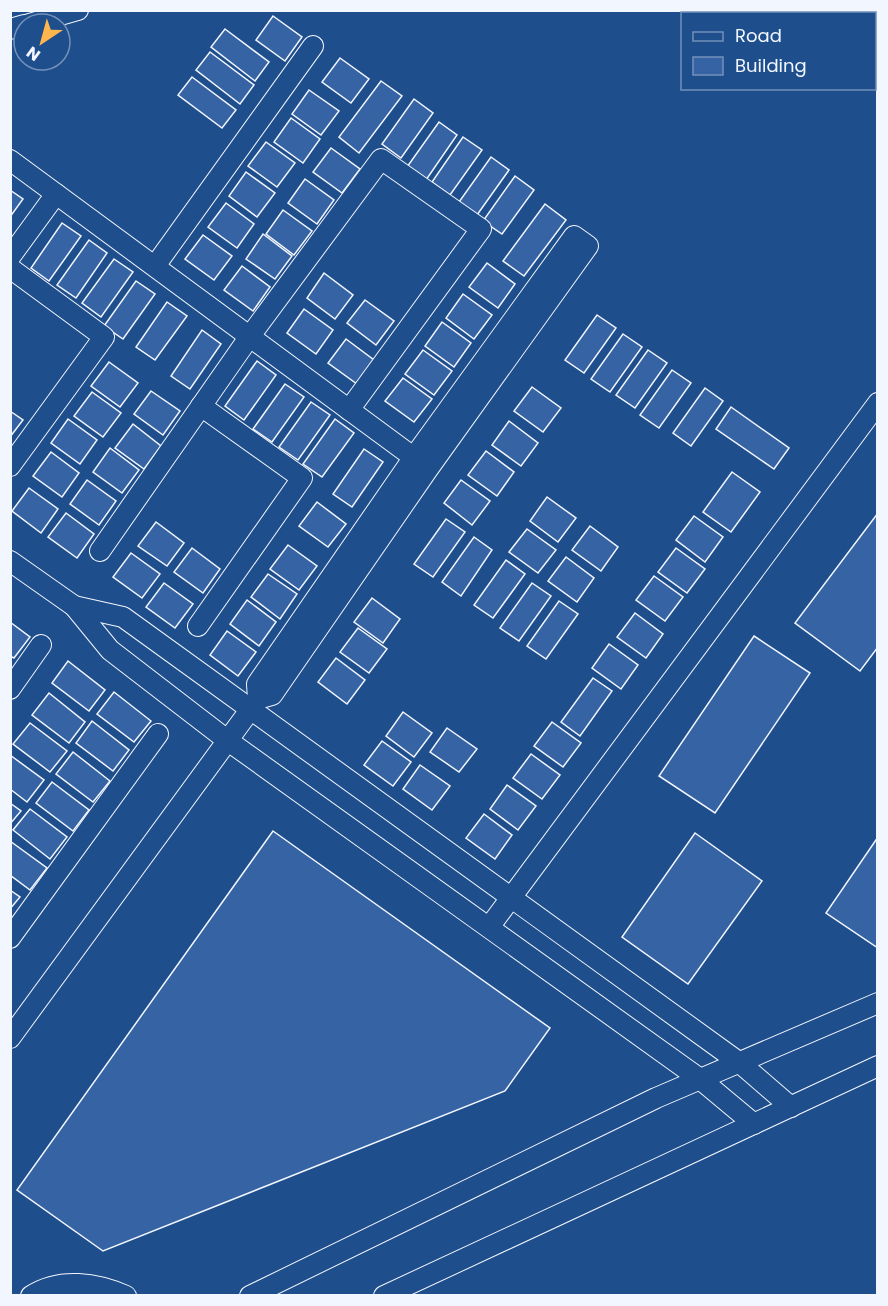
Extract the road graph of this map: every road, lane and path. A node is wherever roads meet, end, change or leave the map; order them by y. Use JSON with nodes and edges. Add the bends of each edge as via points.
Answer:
{"nodes":[{"id":1,"x":313,"y":46,"type":"dead end"},
{"id":2,"x":10,"y":160,"type":"edge"},
{"id":3,"x":56,"y":194,"type":"junction"},
{"id":4,"x":10,"y":257,"type":"edge"},
{"id":5,"x":155,"y":266,"type":"junction"},
{"id":6,"x":10,"y":268,"type":"edge"},
{"id":7,"x":250,"y":336,"type":"junction"},
{"id":8,"x":878,"y":403,"type":"edge"},
{"id":9,"x":201,"y":406,"type":"junction"},
{"id":10,"x":350,"y":410,"type":"junction"},
{"id":11,"x":421,"y":463,"type":"junction"},
{"id":12,"x":10,"y":466,"type":"edge"},
{"id":13,"x":100,"y":551,"type":"dead end"},
{"id":14,"x":10,"y":561,"type":"edge"},
{"id":15,"x":74,"y":606,"type":"junction"},
{"id":16,"x":198,"y":626,"type":"dead end"},
{"id":17,"x":41,"y":645,"type":"dead end"},
{"id":18,"x":10,"y":688,"type":"edge"},
{"id":19,"x":254,"y":704,"type":"junction"},
{"id":20,"x":158,"y":734,"type":"dead end"},
{"id":21,"x":227,"y":740,"type":"junction"},
{"id":22,"x":512,"y":896,"type":"junction"},
{"id":23,"x":490,"y":926,"type":"junction"},
{"id":24,"x":10,"y":938,"type":"edge"},
{"id":25,"x":878,"y":1003,"type":"edge"},
{"id":26,"x":10,"y":1038,"type":"edge"},
{"id":27,"x":740,"y":1063,"type":"junction"},
{"id":28,"x":878,"y":1066,"type":"edge"},
{"id":29,"x":700,"y":1079,"type":"junction"},
{"id":30,"x":790,"y":1107,"type":"junction"},
{"id":31,"x":754,"y":1124,"type":"junction"},
{"id":32,"x":31,"y":1296,"type":"edge"},
{"id":33,"x":126,"y":1296,"type":"edge"},
{"id":34,"x":250,"y":1296,"type":"edge"},
{"id":35,"x":384,"y":1296,"type":"edge"}],
"edges":[{"from":1,"to":5,"type":"street"},
{"from":2,"to":3,"type":"street"},
{"from":3,"to":4,"type":"street"},
{"from":3,"to":5,"type":"street"},
{"from":5,"to":7,"type":"street"},
{"from":6,"to":12,"type":"street","via":[[104,337]]},
{"from":7,"to":9,"type":"street"},
{"from":7,"to":10,"type":"street"},
{"from":7,"to":10,"type":"street","via":[[381,159],[481,230]]},
{"from":8,"to":22,"type":"street"},
{"from":9,"to":13,"type":"street"},
{"from":9,"to":16,"type":"street","via":[[302,478]]},
{"from":10,"to":11,"type":"street"},
{"from":11,"to":11,"type":"street","via":[[574,236],[588,246]]},
{"from":11,"to":19,"type":"street","via":[[257,684]]},
{"from":14,"to":15,"type":"street"},
{"from":15,"to":19,"type":"street","via":[[123,617]]},
{"from":15,"to":21,"type":"street","via":[[110,650]]},
{"from":17,"to":18,"type":"street"},
{"from":19,"to":21,"type":"street"},
{"from":19,"to":22,"type":"street"},
{"from":20,"to":24,"type":"street"},
{"from":21,"to":23,"type":"street"},
{"from":21,"to":26,"type":"street"},
{"from":22,"to":23,"type":"street"},
{"from":22,"to":27,"type":"street"},
{"from":23,"to":29,"type":"street"},
{"from":25,"to":27,"type":"street"},
{"from":27,"to":29,"type":"street"},
{"from":27,"to":30,"type":"street"},
{"from":28,"to":30,"type":"street"},
{"from":29,"to":31,"type":"street"},
{"from":29,"to":34,"type":"street"},
{"from":30,"to":31,"type":"street"},
{"from":31,"to":35,"type":"street"},
{"from":32,"to":33,"type":"street","via":[[71,1283],[105,1286]]}]}
